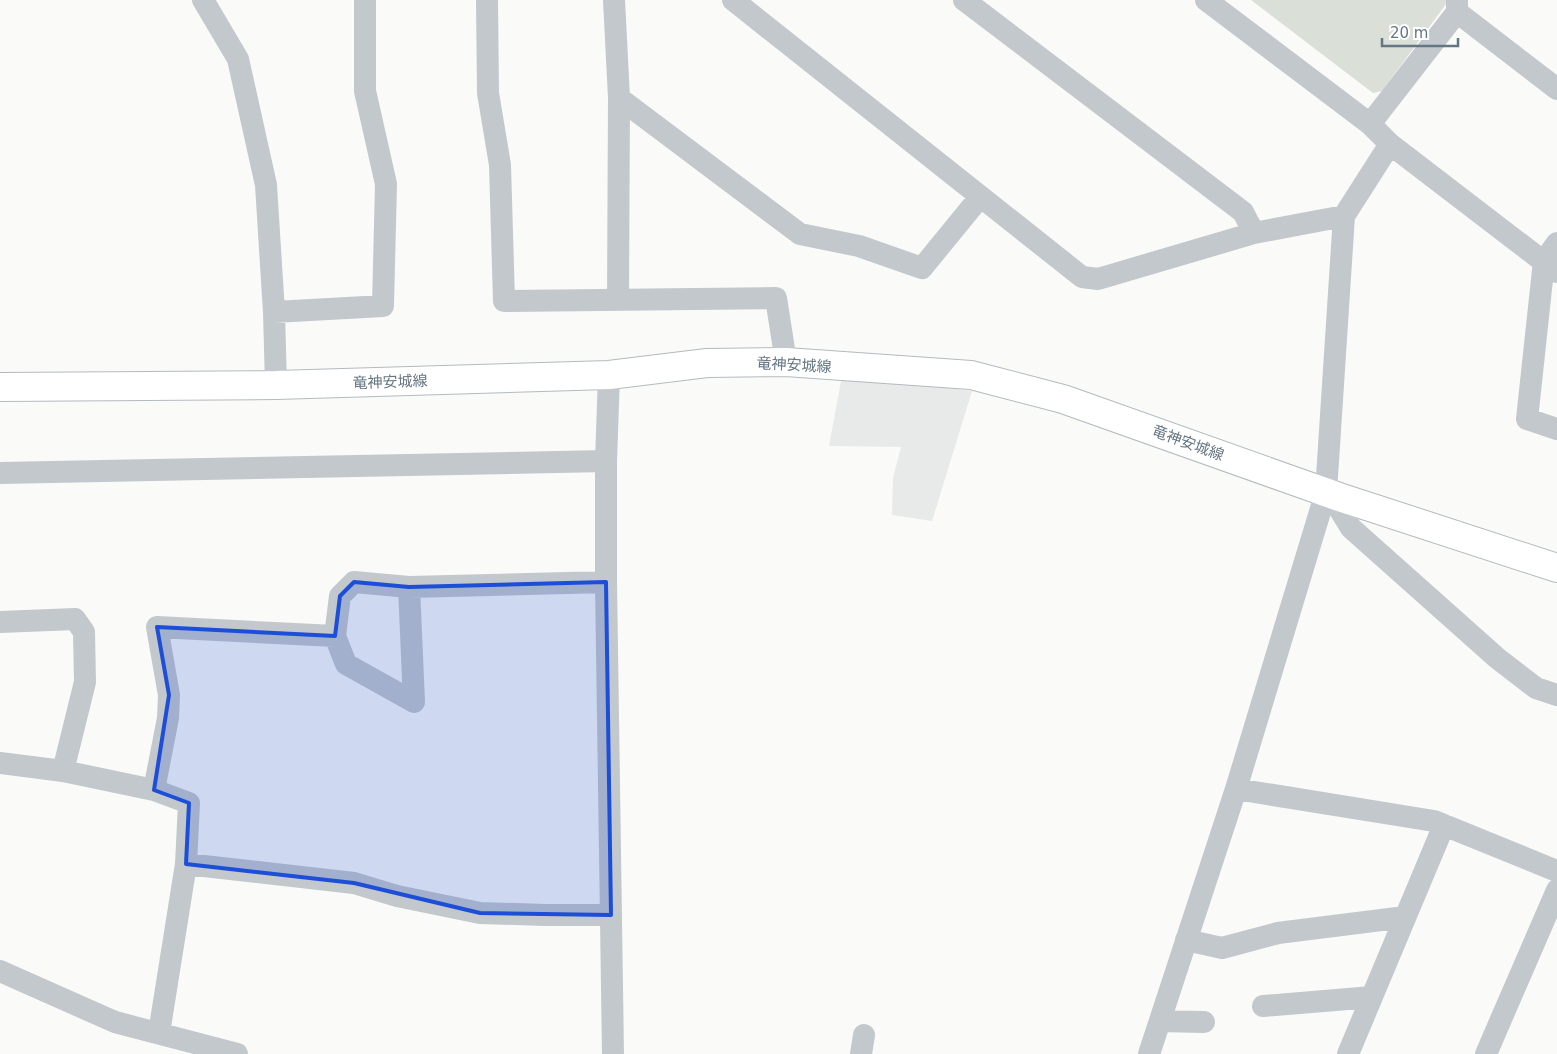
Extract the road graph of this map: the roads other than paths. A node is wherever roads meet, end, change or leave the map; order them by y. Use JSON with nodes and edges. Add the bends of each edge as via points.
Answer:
{"nodes":[{"id":1,"x":203,"y":0,"type":"edge"},
{"id":2,"x":365,"y":0,"type":"edge"},
{"id":3,"x":487,"y":0,"type":"edge"},
{"id":4,"x":614,"y":0,"type":"edge"},
{"id":5,"x":733,"y":0,"type":"edge"},
{"id":6,"x":964,"y":0,"type":"edge"},
{"id":7,"x":1206,"y":0,"type":"edge"},
{"id":8,"x":1457,"y":6,"type":"edge"},
{"id":9,"x":1557,"y":89,"type":"edge"},
{"id":10,"x":619,"y":98,"type":"junction"},
{"id":11,"x":1370,"y":124,"type":"junction"},
{"id":12,"x":1390,"y":144,"type":"junction"},
{"id":13,"x":980,"y":197,"type":"junction"},
{"id":14,"x":1344,"y":216,"type":"junction"},
{"id":15,"x":1254,"y":233,"type":"junction"},
{"id":16,"x":1557,"y":243,"type":"edge"},
{"id":17,"x":1550,"y":266,"type":"edge"},
{"id":18,"x":618,"y":300,"type":"junction"},
{"id":19,"x":274,"y":312,"type":"junction"},
{"id":20,"x":786,"y":362,"type":"junction"},
{"id":21,"x":609,"y":375,"type":"junction"},
{"id":22,"x":276,"y":385,"type":"junction"},
{"id":23,"x":1,"y":392,"type":"edge"},
{"id":24,"x":1557,"y":429,"type":"edge"},
{"id":25,"x":606,"y":461,"type":"junction"},
{"id":26,"x":0,"y":473,"type":"edge"},
{"id":27,"x":1332,"y":494,"type":"junction"},
{"id":28,"x":1557,"y":568,"type":"edge"},
{"id":29,"x":606,"y":582,"type":"junction"},
{"id":30,"x":408,"y":587,"type":"junction"},
{"id":31,"x":0,"y":622,"type":"edge"},
{"id":32,"x":335,"y":636,"type":"junction"},
{"id":33,"x":1557,"y":695,"type":"edge"},
{"id":34,"x":0,"y":763,"type":"edge"},
{"id":35,"x":63,"y":771,"type":"junction"},
{"id":36,"x":1236,"y":789,"type":"junction"},
{"id":37,"x":154,"y":790,"type":"junction"},
{"id":38,"x":1444,"y":825,"type":"junction"},
{"id":39,"x":186,"y":864,"type":"junction"},
{"id":40,"x":1557,"y":871,"type":"edge"},
{"id":41,"x":1557,"y":890,"type":"edge"},
{"id":42,"x":611,"y":915,"type":"junction"},
{"id":43,"x":1405,"y":917,"type":"junction"},
{"id":44,"x":1186,"y":940,"type":"junction"},
{"id":45,"x":0,"y":971,"type":"edge"},
{"id":46,"x":1372,"y":997,"type":"junction"},
{"id":47,"x":1263,"y":1006,"type":"dead end"},
{"id":48,"x":1160,"y":1021,"type":"junction"},
{"id":49,"x":1204,"y":1022,"type":"dead end"},
{"id":50,"x":159,"y":1033,"type":"junction"},
{"id":51,"x":237,"y":1054,"type":"edge"},
{"id":52,"x":613,"y":1054,"type":"edge"},
{"id":53,"x":1149,"y":1054,"type":"edge"},
{"id":54,"x":1348,"y":1054,"type":"edge"},
{"id":55,"x":1486,"y":1054,"type":"edge"}],
"edges":[{"from":1,"to":19,"type":"street","via":[[238,60],[266,185]]},
{"from":2,"to":19,"type":"street","via":[[365,92],[386,184],[384,306]]},
{"from":3,"to":18,"type":"street","via":[[488,93],[500,165],[504,300]]},
{"from":4,"to":10,"type":"street"},
{"from":5,"to":13,"type":"street"},
{"from":6,"to":15,"type":"street","via":[[1243,212]]},
{"from":7,"to":11,"type":"street"},
{"from":8,"to":9,"type":"street"},
{"from":8,"to":11,"type":"street"},
{"from":10,"to":13,"type":"street","via":[[800,234],[859,246],[922,268]]},
{"from":10,"to":18,"type":"street"},
{"from":11,"to":12,"type":"street"},
{"from":12,"to":14,"type":"street"},
{"from":12,"to":17,"type":"street"},
{"from":13,"to":15,"type":"street","via":[[1082,277],[1098,279]]},
{"from":14,"to":15,"type":"street"},
{"from":14,"to":27,"type":"street"},
{"from":16,"to":17,"type":"street"},
{"from":17,"to":24,"type":"street","via":[[1527,419]]},
{"from":18,"to":20,"type":"street","via":[[776,298]]},
{"from":19,"to":22,"type":"street"},
{"from":20,"to":21,"type":"street","name":"竜神安城線","via":[[707,363]]},
{"from":20,"to":27,"type":"street","name":"竜神安城線","via":[[971,376],[1064,399]]},
{"from":21,"to":22,"type":"street","name":"竜神安城線"},
{"from":21,"to":25,"type":"street"},
{"from":22,"to":23,"type":"street","name":"竜神安城線"},
{"from":25,"to":26,"type":"street"},
{"from":25,"to":29,"type":"street"},
{"from":27,"to":28,"type":"street","name":"竜神安城線"},
{"from":27,"to":33,"type":"street","via":[[1351,528],[1497,658],[1536,688]]},
{"from":27,"to":36,"type":"street"},
{"from":29,"to":30,"type":"street"},
{"from":29,"to":42,"type":"street"},
{"from":30,"to":32,"type":"street","via":[[354,582],[340,596]]},
{"from":30,"to":32,"type":"street","via":[[414,702],[346,664]]},
{"from":31,"to":35,"type":"street","via":[[75,619],[84,632],[85,682]]},
{"from":32,"to":37,"type":"street","via":[[157,627],[168,694],[168,718]]},
{"from":34,"to":35,"type":"street"},
{"from":35,"to":37,"type":"street"},
{"from":36,"to":38,"type":"street"},
{"from":36,"to":44,"type":"street"},
{"from":37,"to":39,"type":"street","via":[[189,803]]},
{"from":38,"to":40,"type":"street"},
{"from":38,"to":43,"type":"street"},
{"from":39,"to":42,"type":"street","via":[[354,883],[397,896],[480,913]]},
{"from":39,"to":50,"type":"street"},
{"from":41,"to":55,"type":"street"},
{"from":42,"to":52,"type":"street"},
{"from":43,"to":44,"type":"street","via":[[1278,933],[1222,948]]},
{"from":43,"to":46,"type":"street"},
{"from":44,"to":48,"type":"street"},
{"from":45,"to":50,"type":"street","via":[[115,1022]]},
{"from":46,"to":47,"type":"street"},
{"from":46,"to":54,"type":"street"},
{"from":48,"to":49,"type":"street"},
{"from":48,"to":53,"type":"street"},
{"from":50,"to":51,"type":"street"}]}
